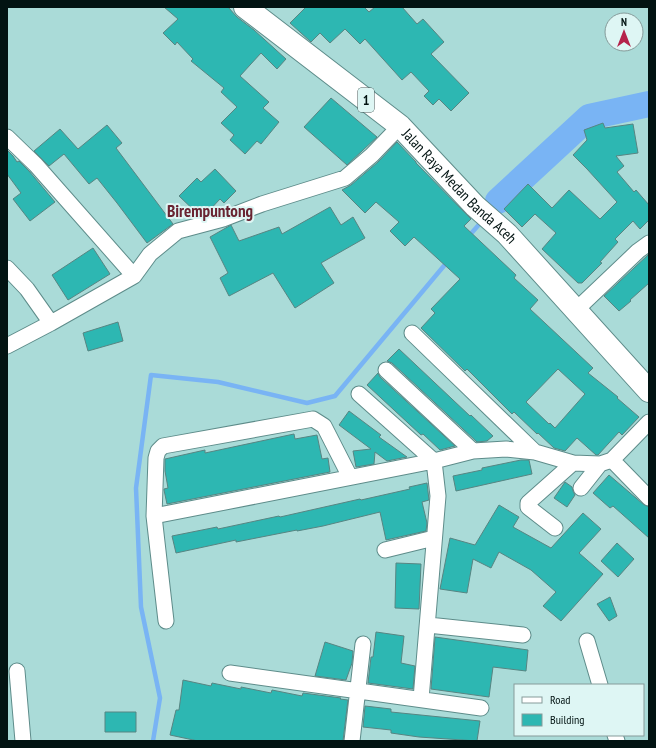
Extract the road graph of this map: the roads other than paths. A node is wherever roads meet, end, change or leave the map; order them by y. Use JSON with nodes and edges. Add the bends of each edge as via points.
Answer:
{"nodes":[{"id":1,"x":246,"y":7,"type":"edge"},
{"id":2,"x":400,"y":126,"type":"junction"},
{"id":3,"x":7,"y":137,"type":"edge"},
{"id":4,"x":649,"y":243,"type":"edge"},
{"id":5,"x":7,"y":268,"type":"edge"},
{"id":6,"x":134,"y":276,"type":"junction"},
{"id":7,"x":575,"y":310,"type":"junction"},
{"id":8,"x":51,"y":323,"type":"junction"},
{"id":9,"x":412,"y":333,"type":"dead end"},
{"id":10,"x":7,"y":346,"type":"edge"},
{"id":11,"x":386,"y":370,"type":"dead end"},
{"id":12,"x":649,"y":391,"type":"edge"},
{"id":13,"x":359,"y":394,"type":"dead end"},
{"id":14,"x":649,"y":422,"type":"edge"},
{"id":15,"x":474,"y":451,"type":"junction"},
{"id":16,"x":535,"y":452,"type":"junction"},
{"id":17,"x":434,"y":461,"type":"junction"},
{"id":18,"x":606,"y":462,"type":"junction"},
{"id":19,"x":573,"y":463,"type":"junction"},
{"id":20,"x":350,"y":477,"type":"junction"},
{"id":21,"x":581,"y":488,"type":"dead end"},
{"id":22,"x":649,"y":498,"type":"edge"},
{"id":23,"x":154,"y":516,"type":"junction"},
{"id":24,"x":554,"y":528,"type":"dead end"},
{"id":25,"x":434,"y":538,"type":"junction"},
{"id":26,"x":385,"y":550,"type":"dead end"},
{"id":27,"x":166,"y":621,"type":"dead end"},
{"id":28,"x":428,"y":625,"type":"junction"},
{"id":29,"x":523,"y":635,"type":"dead end"},
{"id":30,"x":587,"y":641,"type":"dead end"},
{"id":31,"x":363,"y":644,"type":"dead end"},
{"id":32,"x":17,"y":671,"type":"dead end"},
{"id":33,"x":230,"y":673,"type":"dead end"},
{"id":34,"x":600,"y":684,"type":"edge"},
{"id":35,"x":358,"y":692,"type":"junction"},
{"id":36,"x":421,"y":699,"type":"junction"},
{"id":37,"x":481,"y":708,"type":"dead end"},
{"id":38,"x":23,"y":741,"type":"edge"},
{"id":39,"x":352,"y":741,"type":"edge"}],
"edges":[{"from":1,"to":2,"type":"highway","name":"Jalan Raya Medan Banda Aceh","number":"1"},
{"from":2,"to":6,"type":"street","via":[[345,178],[223,219],[178,231],[150,254]]},
{"from":2,"to":7,"type":"highway","name":"Jalan Raya Medan Banda Aceh","number":"1","via":[[475,206],[507,234]]},
{"from":3,"to":6,"type":"street","via":[[36,165]]},
{"from":4,"to":7,"type":"street"},
{"from":5,"to":8,"type":"street","via":[[27,289]]},
{"from":6,"to":8,"type":"street"},
{"from":7,"to":12,"type":"highway","name":"Jalan Raya Medan Banda Aceh","number":"1"},
{"from":8,"to":10,"type":"street"},
{"from":9,"to":16,"type":"street"},
{"from":11,"to":15,"type":"street"},
{"from":13,"to":17,"type":"street"},
{"from":14,"to":18,"type":"street"},
{"from":15,"to":16,"type":"street","via":[[506,449]]},
{"from":15,"to":17,"type":"street"},
{"from":16,"to":19,"type":"street"},
{"from":17,"to":20,"type":"street"},
{"from":17,"to":25,"type":"street","via":[[438,496]]},
{"from":18,"to":19,"type":"street"},
{"from":18,"to":21,"type":"street"},
{"from":18,"to":22,"type":"street"},
{"from":19,"to":24,"type":"street","via":[[528,503],[528,507]]},
{"from":20,"to":23,"type":"street"},
{"from":20,"to":23,"type":"street","via":[[324,426],[313,420],[163,446],[156,458]]},
{"from":23,"to":27,"type":"street"},
{"from":25,"to":26,"type":"street"},
{"from":25,"to":28,"type":"street"},
{"from":28,"to":29,"type":"street"},
{"from":28,"to":36,"type":"street"},
{"from":30,"to":34,"type":"street"},
{"from":31,"to":35,"type":"street"},
{"from":32,"to":38,"type":"street"},
{"from":33,"to":35,"type":"street"},
{"from":35,"to":36,"type":"street"},
{"from":35,"to":39,"type":"street"},
{"from":36,"to":37,"type":"street"}]}
